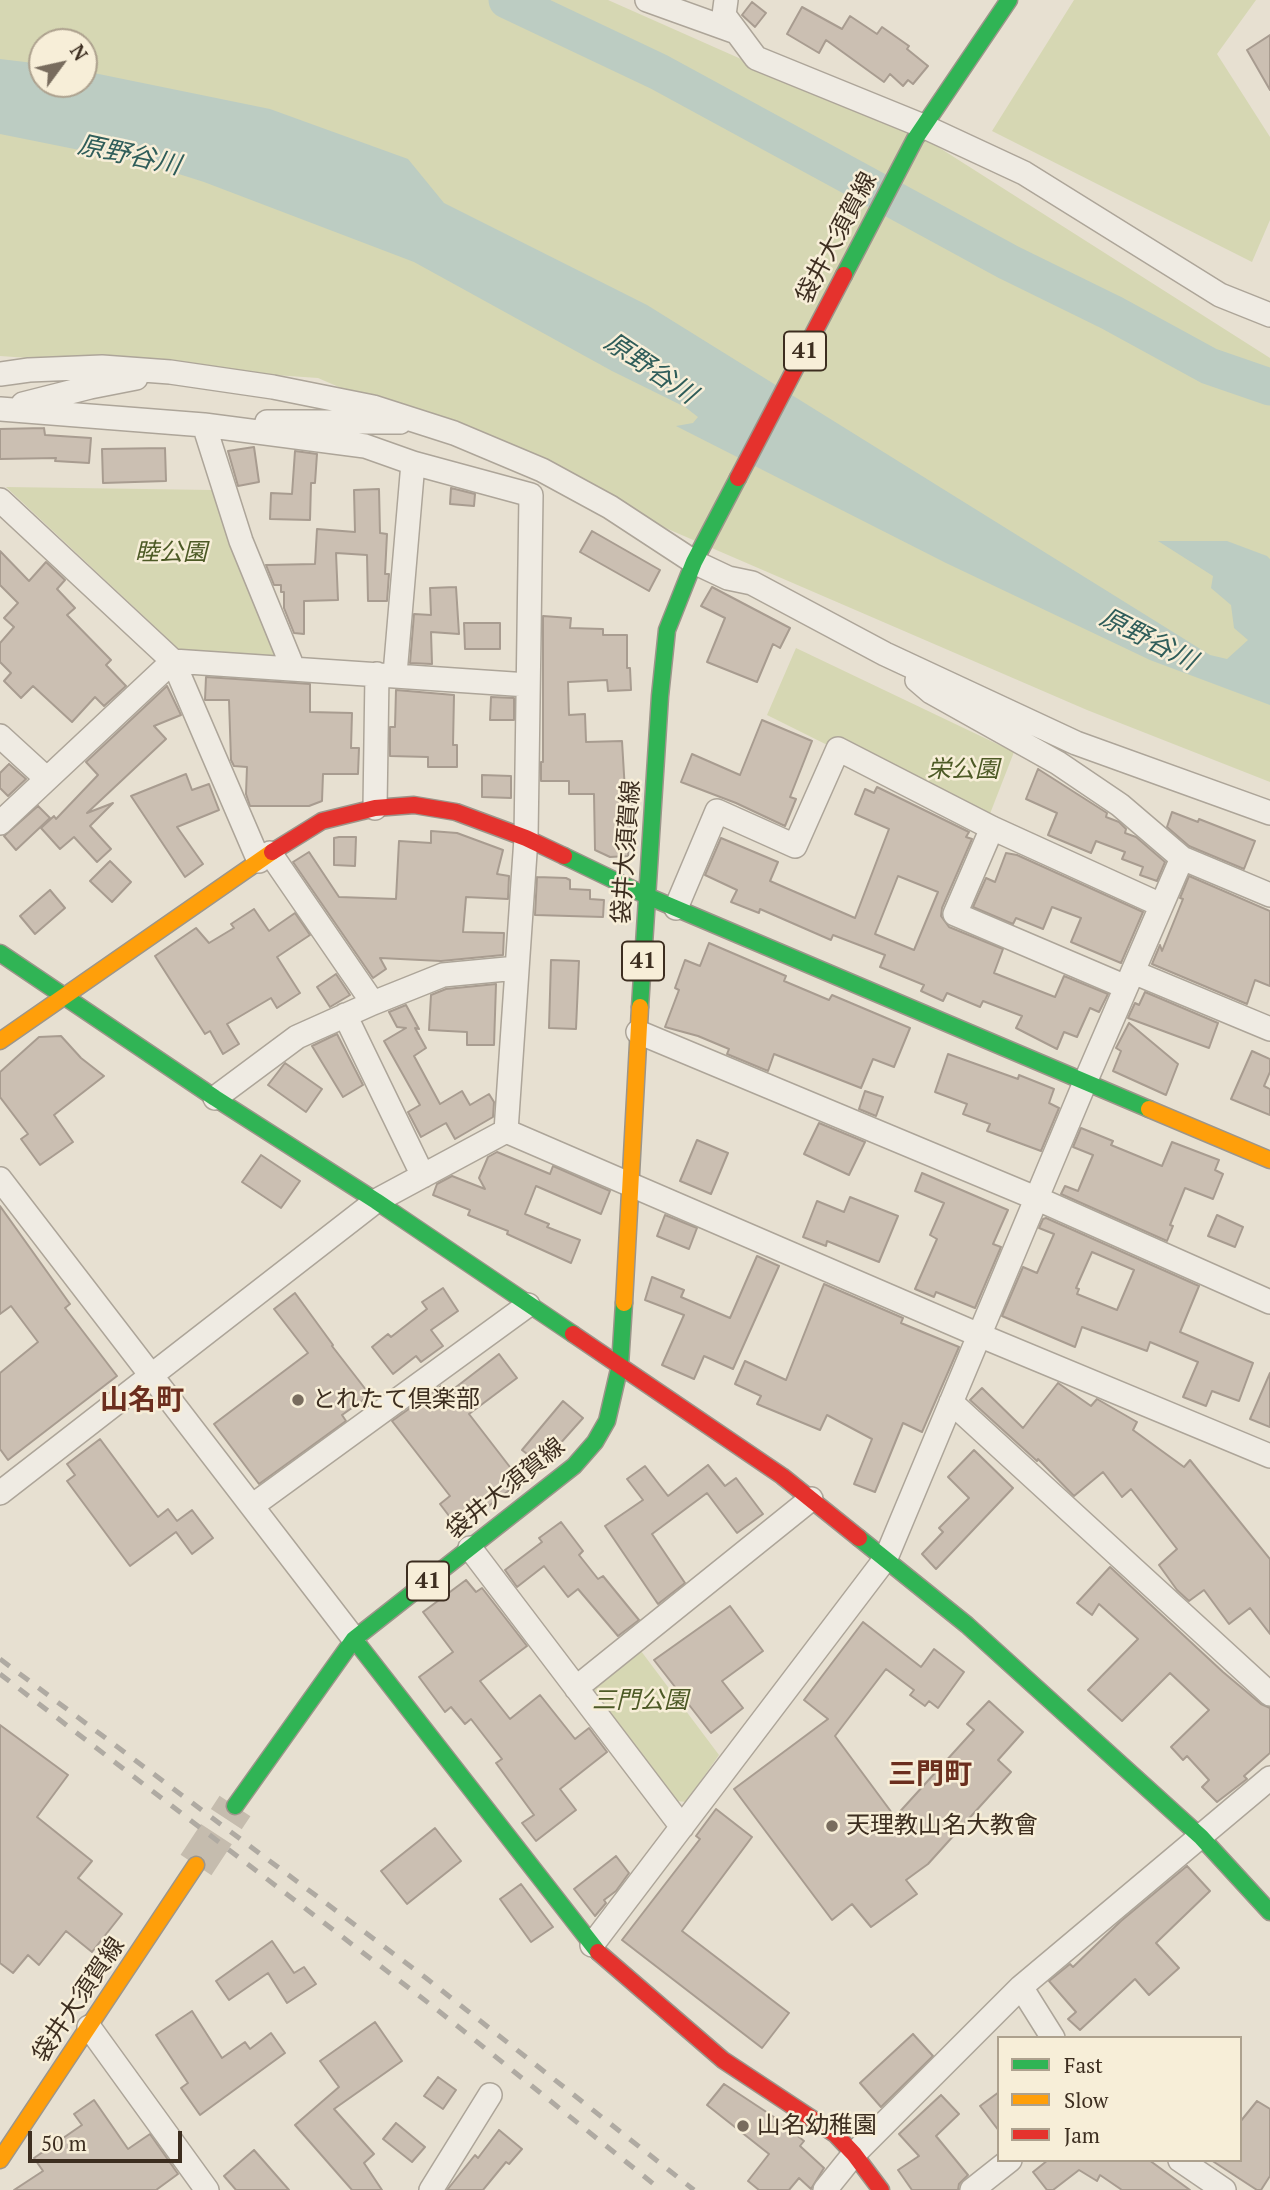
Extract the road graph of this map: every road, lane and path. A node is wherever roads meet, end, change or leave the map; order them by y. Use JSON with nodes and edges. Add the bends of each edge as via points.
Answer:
{"nodes":[{"id":1,"x":648,"y":0,"type":"edge"},
{"id":2,"x":726,"y":0,"type":"edge"},
{"id":3,"x":1009,"y":0,"type":"edge"},
{"id":4,"x":736,"y":32,"type":"junction"},
{"id":5,"x":919,"y":132,"type":"junction"},
{"id":6,"x":1270,"y":315,"type":"edge"},
{"id":7,"x":170,"y":372,"type":"junction"},
{"id":8,"x":0,"y":374,"type":"edge"},
{"id":9,"x":3,"y":408,"type":"edge"},
{"id":10,"x":418,"y":422,"type":"junction"},
{"id":11,"x":204,"y":425,"type":"junction"},
{"id":12,"x":413,"y":463,"type":"junction"},
{"id":13,"x":0,"y":500,"type":"edge"},
{"id":14,"x":694,"y":562,"type":"junction"},
{"id":15,"x":885,"y":654,"type":"junction"},
{"id":16,"x":173,"y":661,"type":"junction"},
{"id":17,"x":293,"y":668,"type":"junction"},
{"id":18,"x":386,"y":674,"type":"junction"},
{"id":19,"x":528,"y":685,"type":"junction"},
{"id":20,"x":0,"y":736,"type":"edge"},
{"id":21,"x":47,"y":779,"type":"junction"},
{"id":22,"x":375,"y":808,"type":"junction"},
{"id":23,"x":1270,"y":813,"type":"edge"},
{"id":24,"x":0,"y":823,"type":"edge"},
{"id":25,"x":992,"y":828,"type":"junction"},
{"id":26,"x":526,"y":838,"type":"junction"},
{"id":27,"x":265,"y":857,"type":"junction"},
{"id":28,"x":1182,"y":858,"type":"junction"},
{"id":29,"x":1270,"y":895,"type":"edge"},
{"id":30,"x":647,"y":896,"type":"junction"},
{"id":31,"x":1161,"y":905,"type":"junction"},
{"id":32,"x":676,"y":908,"type":"junction"},
{"id":33,"x":0,"y":953,"type":"edge"},
{"id":34,"x":517,"y":968,"type":"junction"},
{"id":35,"x":1130,"y":979,"type":"junction"},
{"id":36,"x":64,"y":996,"type":"junction"},
{"id":37,"x":373,"y":1003,"type":"junction"},
{"id":38,"x":345,"y":1015,"type":"junction"},
{"id":39,"x":1270,"y":1029,"type":"edge"},
{"id":40,"x":638,"y":1032,"type":"junction"},
{"id":41,"x":0,"y":1041,"type":"edge"},
{"id":42,"x":1086,"y":1080,"type":"junction"},
{"id":43,"x":215,"y":1098,"type":"junction"},
{"id":44,"x":506,"y":1131,"type":"junction"},
{"id":45,"x":1270,"y":1160,"type":"edge"},
{"id":46,"x":423,"y":1176,"type":"junction"},
{"id":47,"x":0,"y":1179,"type":"edge"},
{"id":48,"x":632,"y":1184,"type":"junction"},
{"id":49,"x":1038,"y":1199,"type":"junction"},
{"id":50,"x":376,"y":1201,"type":"junction"},
{"id":51,"x":1270,"y":1302,"type":"edge"},
{"id":52,"x":527,"y":1305,"type":"junction"},
{"id":53,"x":979,"y":1335,"type":"junction"},
{"id":54,"x":620,"y":1365,"type":"junction"},
{"id":55,"x":150,"y":1375,"type":"junction"},
{"id":56,"x":951,"y":1402,"type":"junction"},
{"id":57,"x":1270,"y":1457,"type":"edge"},
{"id":58,"x":3,"y":1483,"type":"edge"},
{"id":59,"x":811,"y":1499,"type":"junction"},
{"id":60,"x":252,"y":1506,"type":"junction"},
{"id":61,"x":470,"y":1548,"type":"junction"},
{"id":62,"x":886,"y":1558,"type":"junction"},
{"id":63,"x":354,"y":1639,"type":"junction"},
{"id":64,"x":576,"y":1688,"type":"junction"},
{"id":65,"x":1270,"y":1693,"type":"edge"},
{"id":66,"x":1270,"y":1778,"type":"edge"},
{"id":67,"x":235,"y":1806,"type":"tunnel mouth"},
{"id":68,"x":682,"y":1827,"type":"junction"},
{"id":69,"x":1201,"y":1837,"type":"junction"},
{"id":70,"x":196,"y":1865,"type":"tunnel mouth"},
{"id":71,"x":1270,"y":1912,"type":"edge"},
{"id":72,"x":592,"y":1944,"type":"junction"},
{"id":73,"x":1021,"y":1987,"type":"junction"},
{"id":74,"x":89,"y":2026,"type":"junction"},
{"id":75,"x":1052,"y":2036,"type":"edge"},
{"id":76,"x":491,"y":2095,"type":"dead end"},
{"id":77,"x":854,"y":2154,"type":"junction"},
{"id":78,"x":0,"y":2160,"type":"edge"},
{"id":79,"x":1007,"y":2162,"type":"edge"},
{"id":80,"x":1183,"y":2162,"type":"edge"},
{"id":81,"x":207,"y":2190,"type":"edge"},
{"id":82,"x":432,"y":2190,"type":"edge"},
{"id":83,"x":825,"y":2190,"type":"edge"},
{"id":84,"x":881,"y":2190,"type":"edge"},
{"id":85,"x":972,"y":2190,"type":"edge"},
{"id":86,"x":1224,"y":2190,"type":"edge"}],
"edges":[{"from":1,"to":4,"type":"street"},
{"from":2,"to":4,"type":"street","via":[[723,15]]},
{"from":3,"to":5,"type":"street","name":"袋井大須賀線","number":"41"},
{"from":4,"to":5,"type":"street","via":[[756,58]]},
{"from":5,"to":6,"type":"street","via":[[1024,173],[1220,295]]},
{"from":5,"to":14,"type":"street","name":"袋井大須賀線","number":"41"},
{"from":7,"to":8,"type":"street","via":[[102,368]]},
{"from":7,"to":9,"type":"street"},
{"from":7,"to":10,"type":"street","via":[[373,407]]},
{"from":9,"to":11,"type":"street"},
{"from":10,"to":11,"type":"street"},
{"from":10,"to":14,"type":"street","via":[[542,470],[611,507]]},
{"from":11,"to":12,"type":"street","via":[[365,446]]},
{"from":11,"to":17,"type":"street","via":[[241,541]]},
{"from":12,"to":18,"type":"street"},
{"from":12,"to":19,"type":"street","via":[[531,495]]},
{"from":13,"to":16,"type":"street"},
{"from":14,"to":15,"type":"street","via":[[751,583]]},
{"from":14,"to":30,"type":"street","name":"袋井大須賀線","number":"41","via":[[667,630]]},
{"from":15,"to":23,"type":"street","via":[[1076,743]]},
{"from":15,"to":28,"type":"street","via":[[931,692],[1058,763],[1120,805]]},
{"from":16,"to":17,"type":"street"},
{"from":16,"to":21,"type":"street"},
{"from":16,"to":27,"type":"street"},
{"from":17,"to":18,"type":"street"},
{"from":18,"to":19,"type":"street"},
{"from":18,"to":22,"type":"street"},
{"from":19,"to":26,"type":"street"},
{"from":20,"to":21,"type":"street"},
{"from":21,"to":24,"type":"street"},
{"from":22,"to":26,"type":"street","via":[[414,805],[456,812]]},
{"from":22,"to":27,"type":"street","via":[[322,821]]},
{"from":25,"to":31,"type":"street"},
{"from":25,"to":32,"type":"street","via":[[838,749],[795,846],[716,811]]},
{"from":25,"to":35,"type":"street","via":[[955,914]]},
{"from":26,"to":30,"type":"street"},
{"from":26,"to":34,"type":"street"},
{"from":27,"to":36,"type":"street"},
{"from":27,"to":37,"type":"street"},
{"from":28,"to":29,"type":"street"},
{"from":28,"to":31,"type":"street"},
{"from":30,"to":32,"type":"street"},
{"from":30,"to":40,"type":"street","name":"袋井大須賀線","number":"41"},
{"from":31,"to":35,"type":"street"},
{"from":32,"to":42,"type":"street"},
{"from":33,"to":36,"type":"street"},
{"from":34,"to":37,"type":"street","via":[[443,975]]},
{"from":34,"to":44,"type":"street"},
{"from":35,"to":39,"type":"street"},
{"from":35,"to":42,"type":"street"},
{"from":36,"to":41,"type":"street"},
{"from":36,"to":43,"type":"street"},
{"from":37,"to":38,"type":"street"},
{"from":38,"to":43,"type":"street","via":[[297,1037]]},
{"from":38,"to":46,"type":"street"},
{"from":40,"to":48,"type":"street","name":"袋井大須賀線","number":"41"},
{"from":40,"to":49,"type":"street"},
{"from":42,"to":45,"type":"street"},
{"from":42,"to":49,"type":"street"},
{"from":43,"to":50,"type":"street"},
{"from":44,"to":46,"type":"street"},
{"from":44,"to":48,"type":"street"},
{"from":46,"to":50,"type":"street"},
{"from":47,"to":55,"type":"street"},
{"from":48,"to":53,"type":"street"},
{"from":48,"to":54,"type":"street","name":"袋井大須賀線","number":"41"},
{"from":49,"to":51,"type":"street"},
{"from":49,"to":53,"type":"street"},
{"from":50,"to":52,"type":"street"},
{"from":50,"to":55,"type":"street"},
{"from":52,"to":54,"type":"street"},
{"from":52,"to":60,"type":"street"},
{"from":53,"to":56,"type":"street"},
{"from":53,"to":57,"type":"street"},
{"from":54,"to":59,"type":"street"},
{"from":54,"to":61,"type":"street","name":"袋井大須賀線","number":"41","via":[[607,1421],[595,1442],[574,1466]]},
{"from":55,"to":58,"type":"street"},
{"from":55,"to":60,"type":"street"},
{"from":56,"to":62,"type":"street"},
{"from":56,"to":65,"type":"street"},
{"from":59,"to":62,"type":"street"},
{"from":59,"to":64,"type":"street"},
{"from":60,"to":63,"type":"street"},
{"from":61,"to":63,"type":"street","name":"袋井大須賀線","number":"41"},
{"from":61,"to":64,"type":"street"},
{"from":62,"to":68,"type":"street"},
{"from":62,"to":69,"type":"street"},
{"from":63,"to":67,"type":"street","name":"袋井大須賀線","number":"41"},
{"from":63,"to":72,"type":"street"},
{"from":64,"to":68,"type":"street"},
{"from":66,"to":69,"type":"street"},
{"from":68,"to":72,"type":"street"},
{"from":69,"to":71,"type":"street"},
{"from":69,"to":73,"type":"street"},
{"from":70,"to":74,"type":"street","name":"袋井大須賀線"},
{"from":72,"to":77,"type":"street","via":[[723,2060],[835,2134]]},
{"from":73,"to":75,"type":"street"},
{"from":73,"to":77,"type":"street"},
{"from":74,"to":78,"type":"street","name":"袋井大須賀線"},
{"from":74,"to":81,"type":"street"},
{"from":76,"to":82,"type":"street"},
{"from":77,"to":83,"type":"street"},
{"from":77,"to":84,"type":"street"},
{"from":79,"to":85,"type":"street"},
{"from":80,"to":86,"type":"street"}]}
